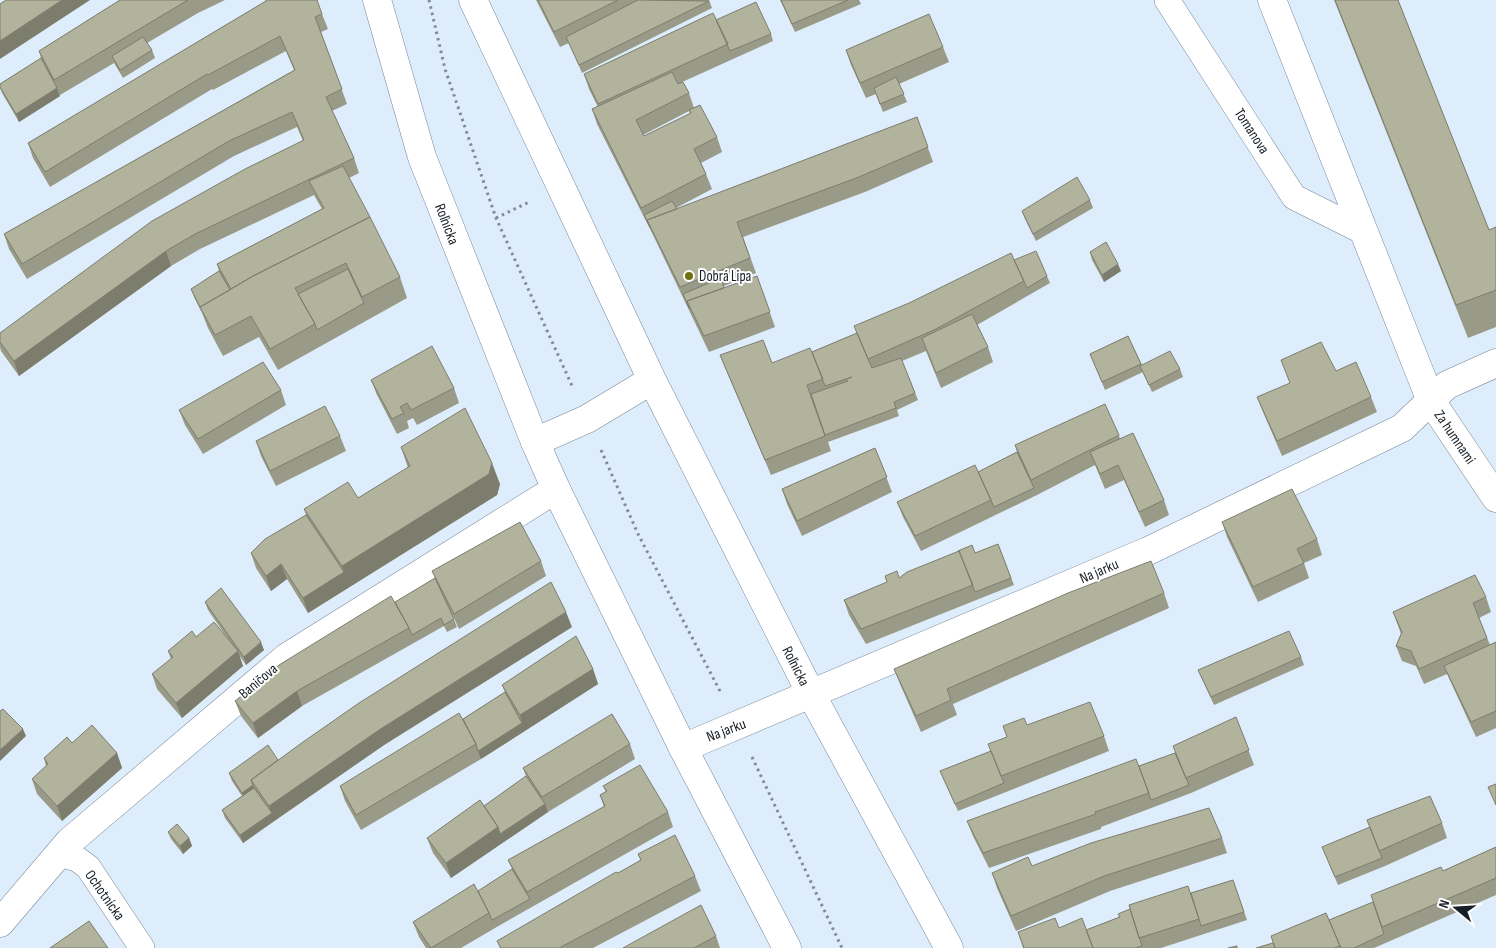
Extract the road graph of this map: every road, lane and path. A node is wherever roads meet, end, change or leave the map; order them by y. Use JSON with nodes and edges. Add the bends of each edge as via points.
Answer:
{"nodes":[{"id":1,"x":377,"y":0,"type":"edge"},
{"id":2,"x":429,"y":0,"type":"edge"},
{"id":3,"x":473,"y":0,"type":"edge"},
{"id":4,"x":1167,"y":0,"type":"edge"},
{"id":5,"x":1272,"y":0,"type":"edge"},
{"id":6,"x":1364,"y":232,"type":"junction"},
{"id":7,"x":1496,"y":362,"type":"edge"},
{"id":8,"x":652,"y":380,"type":"junction"},
{"id":9,"x":1431,"y":401,"type":"junction"},
{"id":10,"x":587,"y":419,"type":"junction"},
{"id":11,"x":535,"y":442,"type":"junction"},
{"id":12,"x":556,"y":490,"type":"junction"},
{"id":13,"x":1496,"y":498,"type":"edge"},
{"id":14,"x":811,"y":694,"type":"junction"},
{"id":15,"x":738,"y":726,"type":"junction"},
{"id":16,"x":683,"y":748,"type":"junction"},
{"id":17,"x":64,"y":848,"type":"junction"},
{"id":18,"x":0,"y":923,"type":"edge"},
{"id":19,"x":142,"y":948,"type":"edge"},
{"id":20,"x":787,"y":948,"type":"edge"},
{"id":21,"x":842,"y":948,"type":"edge"},
{"id":22,"x":949,"y":948,"type":"edge"}],
"edges":[{"from":1,"to":11,"type":"street","name":"Roľnícka","via":[[422,157]]},
{"from":2,"to":10,"type":"path","via":[[444,69],[496,218]]},
{"from":3,"to":8,"type":"street","name":"Roľnícka"},
{"from":4,"to":6,"type":"lane","name":"Tomanova","via":[[1294,197]]},
{"from":5,"to":6,"type":"street"},
{"from":6,"to":9,"type":"street"},
{"from":7,"to":9,"type":"street","name":"Na jarku","via":[[1447,385]]},
{"from":8,"to":10,"type":"street"},
{"from":8,"to":14,"type":"street","name":"Roľnícka"},
{"from":9,"to":13,"type":"street","name":"Za humnami"},
{"from":9,"to":14,"type":"street","name":"Na jarku","via":[[1402,428],[1148,551]]},
{"from":10,"to":11,"type":"street"},
{"from":10,"to":15,"type":"path","via":[[638,534]]},
{"from":11,"to":12,"type":"street","name":"Roľnícka"},
{"from":12,"to":16,"type":"street","name":"Roľnícka"},
{"from":12,"to":17,"type":"street","name":"Baničova","via":[[287,657]]},
{"from":14,"to":15,"type":"street","name":"Na jarku"},
{"from":14,"to":22,"type":"street","name":"Roľnícka"},
{"from":15,"to":16,"type":"street","name":"Na jarku"},
{"from":15,"to":21,"type":"path"},
{"from":16,"to":20,"type":"street","name":"Roľnícka"},
{"from":17,"to":18,"type":"street","name":"Baničova"},
{"from":17,"to":19,"type":"lane","name":"Ochotnícka","via":[[88,867]]}]}
